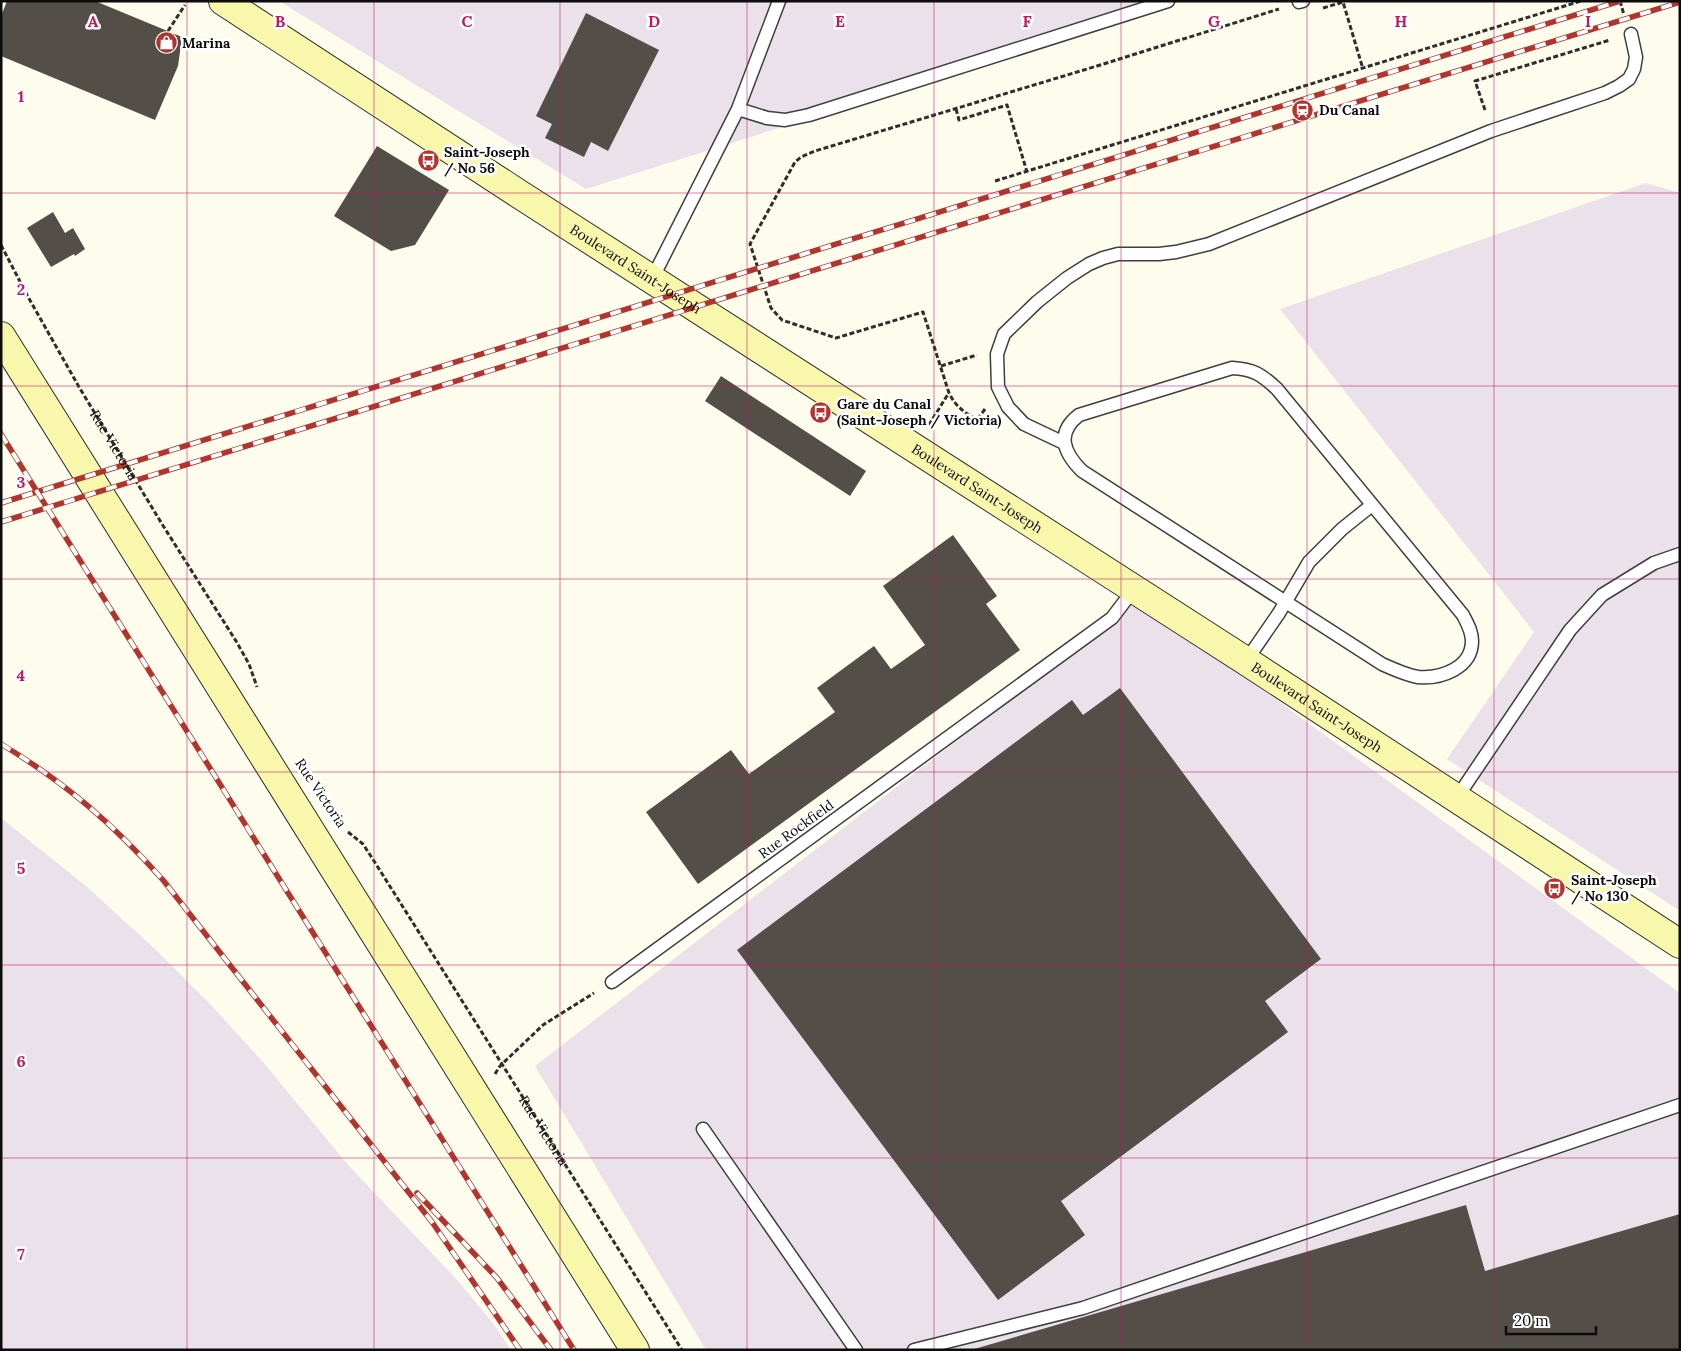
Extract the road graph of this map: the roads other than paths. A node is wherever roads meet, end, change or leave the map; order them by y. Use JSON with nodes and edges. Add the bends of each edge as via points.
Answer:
{"nodes":[{"id":1,"x":223,"y":1,"type":"edge"},
{"id":2,"x":779,"y":1,"type":"edge"},
{"id":3,"x":1168,"y":1,"type":"edge"},
{"id":4,"x":1631,"y":34,"type":"road end"},
{"id":5,"x":738,"y":108,"type":"junction"},
{"id":6,"x":652,"y":279,"type":"junction"},
{"id":7,"x":1,"y":336,"type":"edge"},
{"id":8,"x":1064,"y":443,"type":"junction"},
{"id":9,"x":1372,"y":505,"type":"junction"},
{"id":10,"x":1680,"y":554,"type":"edge"},
{"id":11,"x":1134,"y":589,"type":"junction"},
{"id":12,"x":1286,"y":601,"type":"junction"},
{"id":13,"x":1246,"y":661,"type":"junction"},
{"id":14,"x":1456,"y":799,"type":"junction"},
{"id":15,"x":1680,"y":944,"type":"edge"},
{"id":16,"x":612,"y":982,"type":"road end"},
{"id":17,"x":1680,"y":1105,"type":"edge"},
{"id":18,"x":703,"y":1129,"type":"dead end"},
{"id":19,"x":635,"y":1350,"type":"edge"},
{"id":20,"x":856,"y":1350,"type":"edge"},
{"id":21,"x":914,"y":1350,"type":"edge"}],
"edges":[{"from":1,"to":6,"type":"street","name":"Boulevard Saint-Joseph"},
{"from":2,"to":5,"type":"lane"},
{"from":3,"to":5,"type":"lane","via":[[810,115],[785,120],[767,118]]},
{"from":4,"to":8,"type":"lane","via":[[1636,57],[1634,69],[1629,80],[1605,93],[1491,131],[1209,244],[1159,254],[1118,254],[1089,264],[1067,278],[1004,334],[997,354],[998,387],[1008,408],[1024,424]]},
{"from":5,"to":6,"type":"lane"},
{"from":6,"to":11,"type":"street","name":"Boulevard Saint-Joseph"},
{"from":7,"to":19,"type":"street","name":"Rue Victoria"},
{"from":8,"to":9,"type":"lane","via":[[1065,430],[1079,415],[1232,368],[1245,369],[1257,372],[1288,400]]},
{"from":8,"to":12,"type":"lane","via":[[1068,454],[1082,471]]},
{"from":9,"to":12,"type":"lane","via":[[1309,562]]},
{"from":9,"to":12,"type":"lane","via":[[1463,615],[1472,641],[1462,665],[1442,676],[1417,677],[1401,672],[1382,664]]},
{"from":10,"to":14,"type":"lane","via":[[1654,563],[1602,595],[1570,630]]},
{"from":11,"to":13,"type":"street","name":"Boulevard Saint-Joseph"},
{"from":11,"to":16,"type":"lane","name":"Rue Rockfield","via":[[1112,618]]},
{"from":12,"to":13,"type":"lane"},
{"from":13,"to":14,"type":"street","name":"Boulevard Saint-Joseph"},
{"from":14,"to":15,"type":"street","name":"Boulevard Saint-Joseph"},
{"from":17,"to":21,"type":"lane","via":[[1083,1308]]},
{"from":18,"to":20,"type":"lane"}]}
